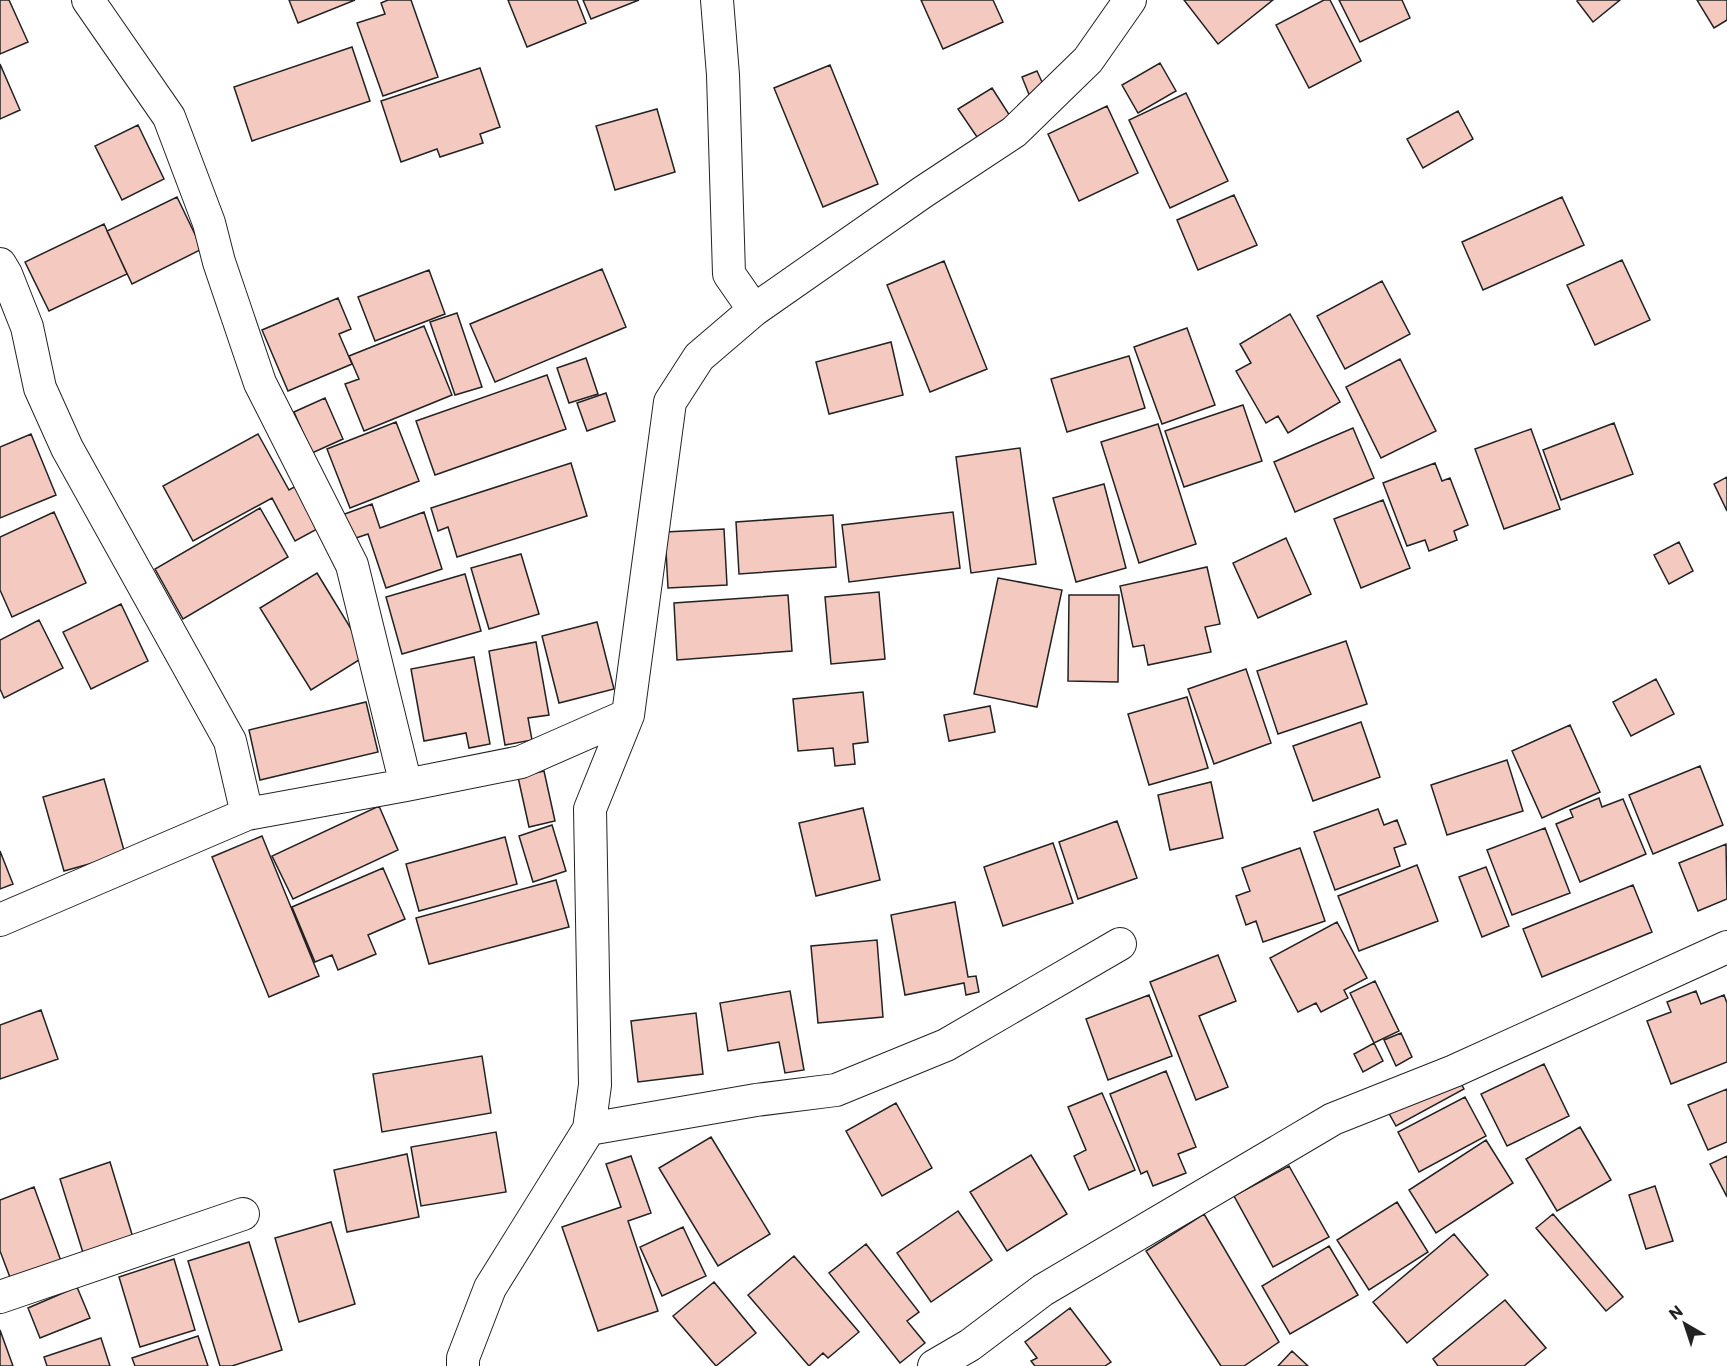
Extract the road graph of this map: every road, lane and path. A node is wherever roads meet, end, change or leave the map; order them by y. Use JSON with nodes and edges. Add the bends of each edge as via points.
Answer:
{"nodes":[{"id":1,"x":88,"y":0,"type":"edge"},
{"id":2,"x":717,"y":0,"type":"edge"},
{"id":3,"x":1130,"y":0,"type":"edge"},
{"id":4,"x":0,"y":264,"type":"edge"},
{"id":5,"x":754,"y":310,"type":"junction"},
{"id":6,"x":628,"y":715,"type":"junction"},
{"id":7,"x":405,"y":785,"type":"junction"},
{"id":8,"x":247,"y":814,"type":"junction"},
{"id":9,"x":0,"y":920,"type":"edge"},
{"id":10,"x":1120,"y":944,"type":"dead end"},
{"id":11,"x":1727,"y":947,"type":"edge"},
{"id":12,"x":589,"y":1129,"type":"junction"},
{"id":13,"x":243,"y":1214,"type":"dead end"},
{"id":14,"x":0,"y":1297,"type":"edge"},
{"id":15,"x":463,"y":1366,"type":"edge"},
{"id":16,"x":934,"y":1366,"type":"edge"}],
"edges":[{"from":1,"to":7,"type":"street","via":[[169,117],[209,223],[260,383],[352,565]]},
{"from":2,"to":5,"type":"street","via":[[729,274]]},
{"from":3,"to":5,"type":"street","via":[[1088,60],[1014,132]]},
{"from":4,"to":8,"type":"street","via":[[27,327],[40,388],[67,448],[230,741]]},
{"from":5,"to":6,"type":"street","via":[[699,357],[670,402]]},
{"from":6,"to":7,"type":"street","via":[[521,762]]},
{"from":6,"to":12,"type":"street","via":[[590,809],[595,1085]]},
{"from":7,"to":8,"type":"street"},
{"from":8,"to":9,"type":"street"},
{"from":10,"to":12,"type":"street","via":[[946,1045],[836,1090]]},
{"from":11,"to":16,"type":"street","via":[[1454,1071],[1333,1119],[1043,1290],[970,1345]]},
{"from":12,"to":15,"type":"street","via":[[490,1288]]},
{"from":13,"to":14,"type":"street"}]}
